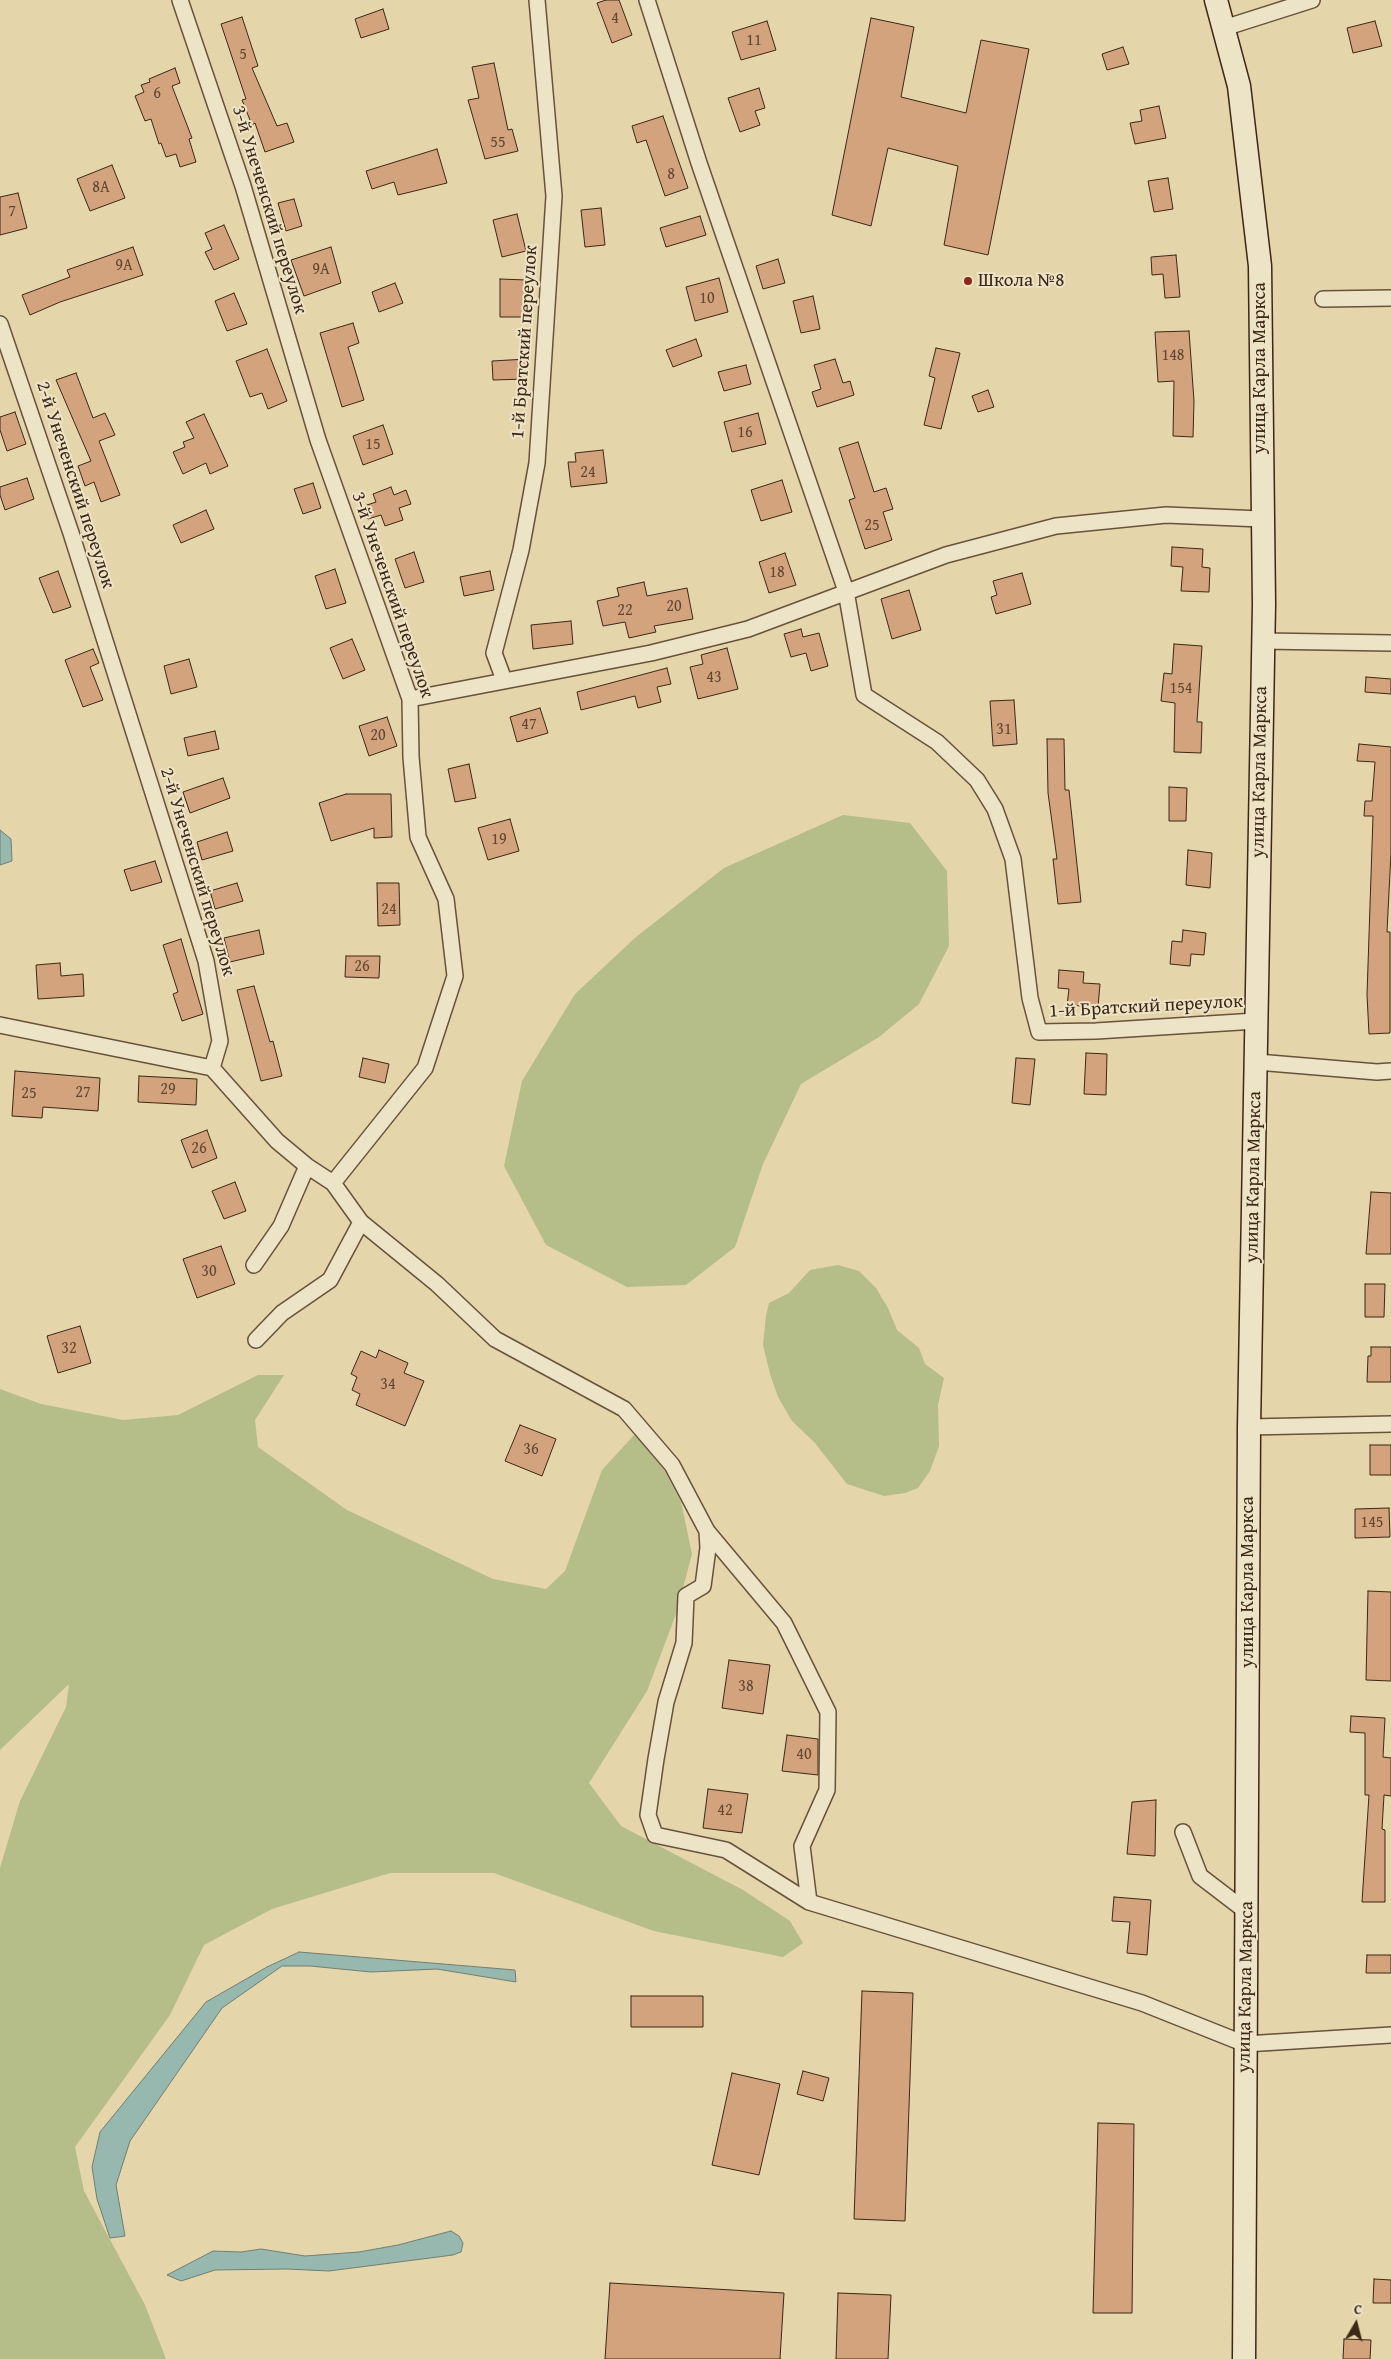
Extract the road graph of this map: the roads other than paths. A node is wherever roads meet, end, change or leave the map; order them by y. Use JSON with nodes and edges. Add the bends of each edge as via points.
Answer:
{"nodes":[{"id":1,"x":180,"y":0,"type":"edge"},
{"id":2,"x":537,"y":0,"type":"edge"},
{"id":3,"x":647,"y":0,"type":"edge"},
{"id":4,"x":1216,"y":0,"type":"edge"},
{"id":5,"x":1312,"y":0,"type":"edge"},
{"id":6,"x":1224,"y":28,"type":"junction"},
{"id":7,"x":1323,"y":298,"type":"dead end"},
{"id":8,"x":1391,"y":298,"type":"edge"},
{"id":9,"x":0,"y":324,"type":"edge"},
{"id":10,"x":1261,"y":519,"type":"junction"},
{"id":11,"x":846,"y":591,"type":"junction"},
{"id":12,"x":1262,"y":641,"type":"junction"},
{"id":13,"x":1391,"y":643,"type":"edge"},
{"id":14,"x":504,"y":680,"type":"junction"},
{"id":15,"x":410,"y":699,"type":"junction"},
{"id":16,"x":1256,"y":1022,"type":"junction"},
{"id":17,"x":0,"y":1025,"type":"edge"},
{"id":18,"x":1256,"y":1062,"type":"junction"},
{"id":19,"x":212,"y":1068,"type":"junction"},
{"id":20,"x":1391,"y":1071,"type":"edge"},
{"id":21,"x":307,"y":1166,"type":"junction"},
{"id":22,"x":333,"y":1183,"type":"junction"},
{"id":23,"x":361,"y":1222,"type":"junction"},
{"id":24,"x":254,"y":1266,"type":"dead end"},
{"id":25,"x":256,"y":1340,"type":"dead end"},
{"id":26,"x":1391,"y":1424,"type":"edge"},
{"id":27,"x":1249,"y":1427,"type":"junction"},
{"id":28,"x":708,"y":1531,"type":"junction"},
{"id":29,"x":1183,"y":1832,"type":"dead end"},
{"id":30,"x":809,"y":1902,"type":"junction"},
{"id":31,"x":1247,"y":1912,"type":"junction"},
{"id":32,"x":1391,"y":2035,"type":"edge"},
{"id":33,"x":1245,"y":2044,"type":"junction"},
{"id":34,"x":1244,"y":2359,"type":"edge"}],
"edges":[{"from":1,"to":15,"type":"street","name":"3-й Унеченский переулок","via":[[243,186],[318,440]]},
{"from":2,"to":14,"type":"street","name":"1-й Братский переулок","via":[[554,196],[537,463],[521,550],[494,653]]},
{"from":3,"to":11,"type":"street","name":"1-й Братский переулок","via":[[702,172]]},
{"from":4,"to":6,"type":"main road","name":"улица Карла Маркса"},
{"from":5,"to":6,"type":"street"},
{"from":6,"to":10,"type":"main road","name":"улица Карла Маркса","via":[[1239,86],[1260,266]]},
{"from":7,"to":8,"type":"street"},
{"from":9,"to":19,"type":"street","name":"2-й Унеченский переулок","via":[[71,533],[206,962],[220,1040]]},
{"from":10,"to":11,"type":"street","via":[[1166,515],[1056,526],[946,555]]},
{"from":10,"to":12,"type":"main road","name":"улица Карла Маркса"},
{"from":11,"to":14,"type":"street","via":[[748,629],[651,653]]},
{"from":11,"to":16,"type":"street","name":"1-й Братский переулок","via":[[864,696],[937,742],[977,780],[995,809],[1013,859],[1030,998],[1039,1032]]},
{"from":12,"to":13,"type":"street"},
{"from":12,"to":16,"type":"main road","name":"улица Карла Маркса"},
{"from":14,"to":15,"type":"street"},
{"from":15,"to":22,"type":"street","name":"3-й Унеченский переулок","via":[[418,836],[446,898],[455,976],[425,1068]]},
{"from":16,"to":18,"type":"main road","name":"улица Карла Маркса"},
{"from":17,"to":19,"type":"street"},
{"from":18,"to":20,"type":"street"},
{"from":18,"to":27,"type":"main road","name":"улица Карла Маркса"},
{"from":19,"to":21,"type":"street","via":[[277,1140]]},
{"from":21,"to":22,"type":"street"},
{"from":21,"to":24,"type":"street","via":[[281,1226]]},
{"from":22,"to":23,"type":"street"},
{"from":23,"to":25,"type":"street","via":[[330,1280],[282,1313]]},
{"from":23,"to":28,"type":"street","via":[[437,1284],[495,1339],[624,1409],[672,1466]]},
{"from":26,"to":27,"type":"street"},
{"from":27,"to":31,"type":"main road","name":"улица Карла Маркса"},
{"from":28,"to":30,"type":"street","via":[[784,1624],[828,1712],[827,1790],[802,1846]]},
{"from":28,"to":30,"type":"street","via":[[703,1586],[686,1596],[684,1643],[666,1702],[648,1815],[655,1835],[726,1850]]},
{"from":29,"to":31,"type":"street","via":[[1200,1876]]},
{"from":30,"to":33,"type":"street","via":[[1142,2003]]},
{"from":31,"to":33,"type":"main road","name":"улица Карла Маркса"},
{"from":32,"to":33,"type":"street"},
{"from":33,"to":34,"type":"main road","name":"улица Карла Маркса"}]}
